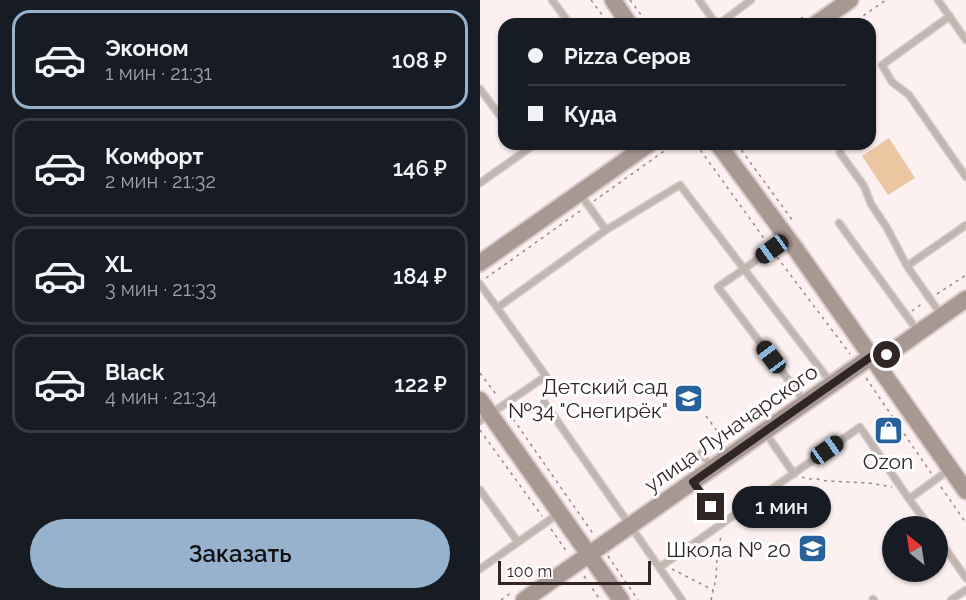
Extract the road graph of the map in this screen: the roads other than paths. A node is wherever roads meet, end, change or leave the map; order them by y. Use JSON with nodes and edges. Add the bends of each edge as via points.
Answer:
{"nodes":[{"id":1,"x":552,"y":0,"type":"edge"},
{"id":2,"x":613,"y":0,"type":"edge"},
{"id":3,"x":699,"y":0,"type":"edge"},
{"id":4,"x":751,"y":0,"type":"edge"},
{"id":5,"x":850,"y":0,"type":"edge"},
{"id":6,"x":938,"y":0,"type":"edge"},
{"id":7,"x":950,"y":16,"type":"junction"},
{"id":8,"x":566,"y":18,"type":"edge"},
{"id":9,"x":625,"y":18,"type":"edge"},
{"id":10,"x":712,"y":18,"type":"edge"},
{"id":11,"x":726,"y":18,"type":"edge"},
{"id":12,"x":824,"y":18,"type":"edge"},
{"id":13,"x":966,"y":40,"type":"edge"},
{"id":14,"x":480,"y":89,"type":"edge"},
{"id":15,"x":498,"y":113,"type":"edge"},
{"id":16,"x":526,"y":150,"type":"edge"},
{"id":17,"x":642,"y":150,"type":"edge"},
{"id":18,"x":723,"y":150,"type":"edge"},
{"id":19,"x":841,"y":150,"type":"edge"},
{"id":20,"x":966,"y":177,"type":"edge"},
{"id":21,"x":480,"y":183,"type":"edge"},
{"id":22,"x":584,"y":200,"type":"junction"},
{"id":23,"x":839,"y":223,"type":"dead end"},
{"id":24,"x":966,"y":225,"type":"edge"},
{"id":25,"x":606,"y":230,"type":"junction"},
{"id":26,"x":792,"y":232,"type":"junction"},
{"id":27,"x":480,"y":263,"type":"edge"},
{"id":28,"x":907,"y":266,"type":"junction"},
{"id":29,"x":744,"y":269,"type":"junction"},
{"id":30,"x":480,"y":283,"type":"edge"},
{"id":31,"x":966,"y":299,"type":"edge"},
{"id":32,"x":497,"y":308,"type":"junction"},
{"id":33,"x":942,"y":316,"type":"junction"},
{"id":34,"x":920,"y":333,"type":"junction"},
{"id":35,"x":872,"y":356,"type":"junction"},
{"id":36,"x":832,"y":384,"type":"junction"},
{"id":37,"x":480,"y":400,"type":"edge"},
{"id":38,"x":543,"y":402,"type":"dead end"},
{"id":39,"x":806,"y":403,"type":"junction"},
{"id":40,"x":491,"y":413,"type":"edge"},
{"id":41,"x":765,"y":432,"type":"junction"},
{"id":42,"x":701,"y":453,"type":"dead end"},
{"id":43,"x":713,"y":468,"type":"junction"},
{"id":44,"x":951,"y":469,"type":"junction"},
{"id":45,"x":794,"y":474,"type":"junction"},
{"id":46,"x":693,"y":482,"type":"junction"},
{"id":47,"x":480,"y":490,"type":"edge"},
{"id":48,"x":966,"y":491,"type":"edge"},
{"id":49,"x":909,"y":499,"type":"junction"},
{"id":50,"x":922,"y":516,"type":"edge"},
{"id":51,"x":553,"y":517,"type":"junction"},
{"id":52,"x":723,"y":523,"type":"junction"},
{"id":53,"x":631,"y":526,"type":"junction"},
{"id":54,"x":518,"y":542,"type":"junction"},
{"id":55,"x":948,"y":552,"type":"edge"},
{"id":56,"x":589,"y":555,"type":"junction"},
{"id":57,"x":660,"y":567,"type":"junction"},
{"id":58,"x":480,"y":569,"type":"edge"},
{"id":59,"x":966,"y":578,"type":"edge"},
{"id":60,"x":966,"y":590,"type":"edge"},
{"id":61,"x":618,"y":599,"type":"edge"},
{"id":62,"x":524,"y":600,"type":"edge"},
{"id":63,"x":682,"y":600,"type":"edge"},
{"id":64,"x":951,"y":600,"type":"edge"}],
"edges":[{"from":1,"to":8,"type":"lane"},
{"from":2,"to":9,"type":"street"},
{"from":3,"to":10,"type":"lane"},
{"from":4,"to":11,"type":"lane"},
{"from":5,"to":12,"type":"street"},
{"from":6,"to":7,"type":"lane"},
{"from":7,"to":13,"type":"lane"},
{"from":7,"to":20,"type":"lane","via":[[882,66],[892,82],[909,95]]},
{"from":14,"to":15,"type":"lane"},
{"from":16,"to":21,"type":"lane"},
{"from":17,"to":22,"type":"street"},
{"from":18,"to":26,"type":"street"},
{"from":19,"to":28,"type":"lane"},
{"from":22,"to":25,"type":"lane"},
{"from":22,"to":27,"type":"street"},
{"from":23,"to":34,"type":"lane"},
{"from":24,"to":28,"type":"lane"},
{"from":25,"to":29,"type":"lane","via":[[680,185]]},
{"from":25,"to":32,"type":"lane"},
{"from":26,"to":29,"type":"lane"},
{"from":26,"to":35,"type":"street"},
{"from":28,"to":33,"type":"lane"},
{"from":29,"to":36,"type":"lane"},
{"from":29,"to":39,"type":"lane","via":[[718,287]]},
{"from":30,"to":32,"type":"lane"},
{"from":31,"to":33,"type":"street","name":"улица Луначарского"},
{"from":32,"to":40,"type":"lane","via":[[546,376]]},
{"from":33,"to":34,"type":"street","name":"улица Луначарского"},
{"from":34,"to":35,"type":"street","name":"улица Луначарского","via":[[887,355]]},
{"from":35,"to":36,"type":"street","name":"улица Луначарского"},
{"from":35,"to":44,"type":"street"},
{"from":36,"to":39,"type":"street","name":"улица Луначарского"},
{"from":37,"to":40,"type":"street"},
{"from":38,"to":53,"type":"lane"},
{"from":39,"to":41,"type":"street","name":"улица Луначарского"},
{"from":40,"to":51,"type":"street"},
{"from":41,"to":43,"type":"street","name":"улица Луначарского"},
{"from":41,"to":45,"type":"lane"},
{"from":42,"to":43,"type":"lane"},
{"from":43,"to":46,"type":"street","name":"улица Луначарского"},
{"from":44,"to":48,"type":"street"},
{"from":44,"to":49,"type":"lane"},
{"from":45,"to":49,"type":"lane","via":[[860,427]]},
{"from":45,"to":52,"type":"lane"},
{"from":46,"to":52,"type":"lane"},
{"from":46,"to":53,"type":"street","name":"улица Луначарского"},
{"from":47,"to":54,"type":"lane"},
{"from":49,"to":50,"type":"lane"},
{"from":51,"to":54,"type":"lane"},
{"from":51,"to":56,"type":"street"},
{"from":52,"to":57,"type":"lane"},
{"from":53,"to":56,"type":"street","name":"улица Луначарского"},
{"from":53,"to":57,"type":"lane"},
{"from":54,"to":58,"type":"lane"},
{"from":55,"to":59,"type":"lane"},
{"from":56,"to":61,"type":"street"},
{"from":56,"to":62,"type":"street","name":"улица Луначарского"},
{"from":57,"to":63,"type":"lane"},
{"from":60,"to":64,"type":"lane"}]}
